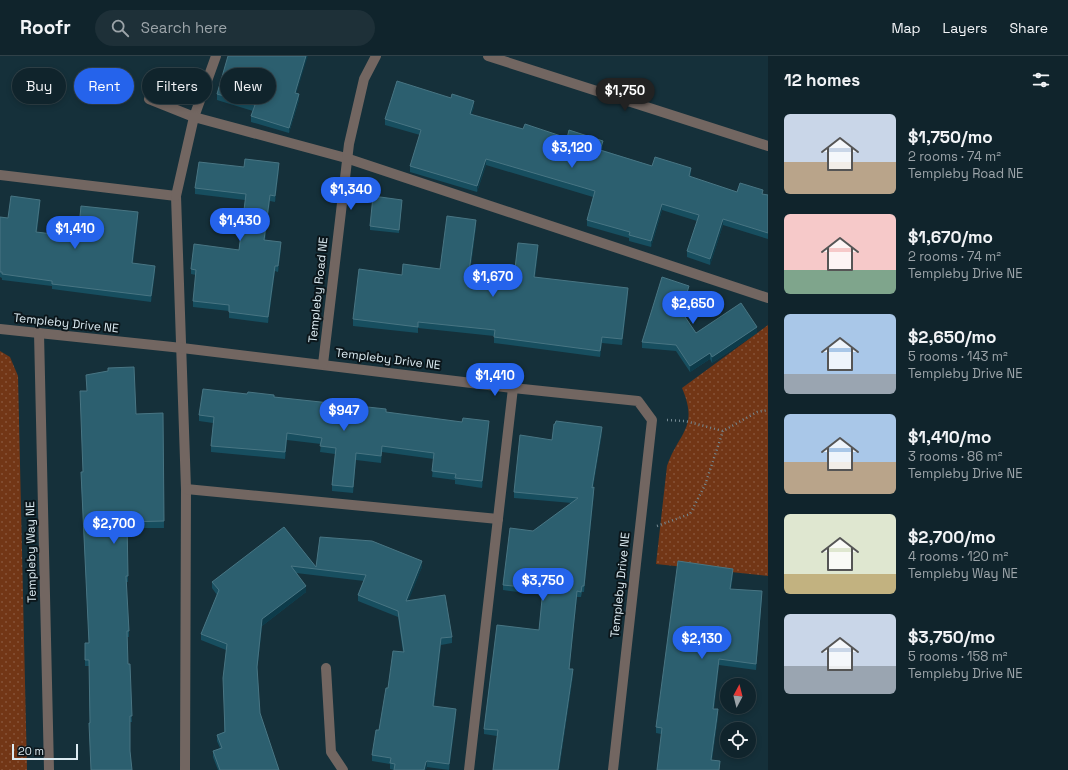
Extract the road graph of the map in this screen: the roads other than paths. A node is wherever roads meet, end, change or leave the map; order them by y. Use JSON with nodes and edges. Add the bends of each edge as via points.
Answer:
{"nodes":[{"id":1,"x":216,"y":56,"type":"edge"},
{"id":2,"x":376,"y":56,"type":"edge"},
{"id":3,"x":488,"y":56,"type":"edge"},
{"id":4,"x":162,"y":104,"type":"edge"},
{"id":5,"x":194,"y":117,"type":"junction"},
{"id":6,"x":768,"y":146,"type":"edge"},
{"id":7,"x":346,"y":158,"type":"junction"},
{"id":8,"x":0,"y":175,"type":"edge"},
{"id":9,"x":176,"y":196,"type":"junction"},
{"id":10,"x":768,"y":298,"type":"edge"},
{"id":11,"x":0,"y":329,"type":"edge"},
{"id":12,"x":39,"y":333,"type":"junction"},
{"id":13,"x":182,"y":348,"type":"junction"},
{"id":14,"x":323,"y":364,"type":"junction"},
{"id":15,"x":513,"y":388,"type":"junction"},
{"id":16,"x":186,"y":489,"type":"junction"},
{"id":17,"x":498,"y":519,"type":"junction"},
{"id":18,"x":326,"y":668,"type":"dead end"},
{"id":19,"x":49,"y":770,"type":"edge"},
{"id":20,"x":185,"y":770,"type":"edge"},
{"id":21,"x":343,"y":770,"type":"edge"},
{"id":22,"x":469,"y":770,"type":"edge"},
{"id":23,"x":613,"y":770,"type":"edge"}],
"edges":[{"from":1,"to":5,"type":"street"},
{"from":2,"to":7,"type":"street","name":"Templeby Road NE","via":[[364,79]]},
{"from":3,"to":6,"type":"street"},
{"from":4,"to":5,"type":"street"},
{"from":5,"to":7,"type":"street"},
{"from":5,"to":9,"type":"street"},
{"from":7,"to":10,"type":"street"},
{"from":7,"to":14,"type":"street","name":"Templeby Road NE"},
{"from":8,"to":9,"type":"street"},
{"from":9,"to":13,"type":"street"},
{"from":11,"to":12,"type":"street","name":"Templeby Drive NE"},
{"from":12,"to":13,"type":"street","name":"Templeby Drive NE"},
{"from":12,"to":19,"type":"street","name":"Templeby Way NE"},
{"from":13,"to":14,"type":"street","name":"Templeby Drive NE"},
{"from":13,"to":16,"type":"street"},
{"from":14,"to":15,"type":"street","name":"Templeby Drive NE"},
{"from":15,"to":17,"type":"street"},
{"from":15,"to":23,"type":"street","name":"Templeby Drive NE","via":[[638,401],[652,420]]},
{"from":16,"to":17,"type":"street"},
{"from":16,"to":20,"type":"street"},
{"from":17,"to":22,"type":"street"},
{"from":18,"to":21,"type":"street","via":[[331,752]]}]}
